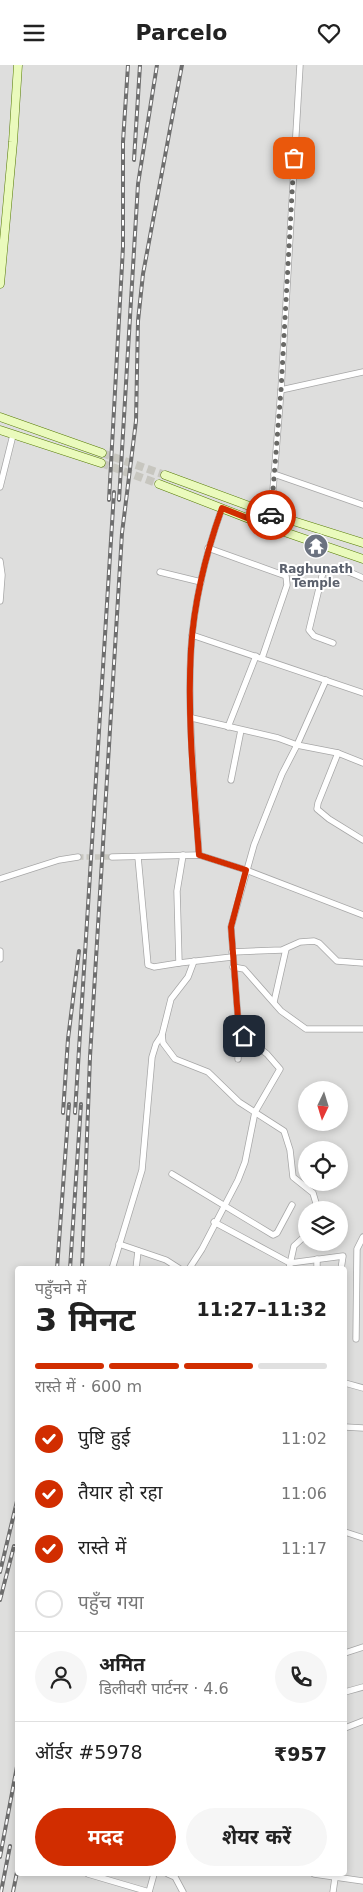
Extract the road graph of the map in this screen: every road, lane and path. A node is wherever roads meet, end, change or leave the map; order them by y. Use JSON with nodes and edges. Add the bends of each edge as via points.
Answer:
{"nodes":[{"id":1,"x":18,"y":65,"type":"edge"},
{"id":2,"x":300,"y":65,"type":"edge"},
{"id":3,"x":0,"y":284,"type":"edge"},
{"id":4,"x":363,"y":372,"type":"edge"},
{"id":5,"x":281,"y":390,"type":"junction"},
{"id":6,"x":0,"y":417,"type":"edge"},
{"id":7,"x":0,"y":430,"type":"edge"},
{"id":8,"x":12,"y":435,"type":"junction"},
{"id":9,"x":102,"y":453,"type":"tunnel mouth"},
{"id":10,"x":101,"y":463,"type":"tunnel mouth"},
{"id":11,"x":274,"y":474,"type":"junction"},
{"id":12,"x":165,"y":475,"type":"tunnel mouth"},
{"id":13,"x":159,"y":485,"type":"tunnel mouth"},
{"id":14,"x":0,"y":487,"type":"edge"},
{"id":15,"x":363,"y":505,"type":"edge"},
{"id":16,"x":222,"y":508,"type":"junction"},
{"id":17,"x":271,"y":514,"type":"junction"},
{"id":18,"x":270,"y":527,"type":"junction"},
{"id":19,"x":363,"y":543,"type":"edge"},
{"id":20,"x":208,"y":548,"type":"junction"},
{"id":21,"x":362,"y":556,"type":"edge"},
{"id":22,"x":0,"y":561,"type":"edge"},
{"id":23,"x":160,"y":572,"type":"dead end"},
{"id":24,"x":363,"y":578,"type":"edge"},
{"id":25,"x":201,"y":583,"type":"junction"},
{"id":26,"x":0,"y":601,"type":"edge"},
{"id":27,"x":192,"y":635,"type":"junction"},
{"id":28,"x":333,"y":643,"type":"dead end"},
{"id":29,"x":259,"y":657,"type":"junction"},
{"id":30,"x":326,"y":680,"type":"junction"},
{"id":31,"x":363,"y":693,"type":"edge"},
{"id":32,"x":192,"y":718,"type":"junction"},
{"id":33,"x":228,"y":727,"type":"junction"},
{"id":34,"x":241,"y":730,"type":"junction"},
{"id":35,"x":297,"y":745,"type":"junction"},
{"id":36,"x":338,"y":753,"type":"junction"},
{"id":37,"x":363,"y":763,"type":"edge"},
{"id":38,"x":231,"y":780,"type":"dead end"},
{"id":39,"x":363,"y":840,"type":"edge"},
{"id":40,"x":183,"y":855,"type":"junction"},
{"id":41,"x":199,"y":855,"type":"junction"},
{"id":42,"x":78,"y":857,"type":"tunnel mouth"},
{"id":43,"x":112,"y":857,"type":"tunnel mouth"},
{"id":44,"x":138,"y":857,"type":"junction"},
{"id":45,"x":246,"y":870,"type":"junction"},
{"id":46,"x":0,"y":879,"type":"edge"},
{"id":47,"x":363,"y":915,"type":"edge"},
{"id":48,"x":286,"y":949,"type":"junction"},
{"id":49,"x":0,"y":951,"type":"edge"},
{"id":50,"x":232,"y":954,"type":"junction"},
{"id":51,"x":0,"y":959,"type":"edge"},
{"id":52,"x":194,"y":961,"type":"junction"},
{"id":53,"x":179,"y":963,"type":"junction"},
{"id":54,"x":363,"y":963,"type":"edge"},
{"id":55,"x":233,"y":967,"type":"junction"},
{"id":56,"x":274,"y":1002,"type":"junction"},
{"id":57,"x":363,"y":1029,"type":"edge"},
{"id":58,"x":239,"y":1032,"type":"junction"},
{"id":59,"x":162,"y":1035,"type":"junction"},
{"id":60,"x":238,"y":1059,"type":"dead end"},
{"id":61,"x":255,"y":1113,"type":"junction"},
{"id":62,"x":172,"y":1174,"type":"dead end"},
{"id":63,"x":315,"y":1201,"type":"edge"},
{"id":64,"x":292,"y":1205,"type":"dead end"},
{"id":65,"x":223,"y":1206,"type":"junction"},
{"id":66,"x":214,"y":1222,"type":"junction"},
{"id":67,"x":363,"y":1237,"type":"edge"},
{"id":68,"x":298,"y":1242,"type":"edge"},
{"id":69,"x":119,"y":1243,"type":"junction"},
{"id":70,"x":138,"y":1251,"type":"junction"},
{"id":71,"x":317,"y":1259,"type":"junction"},
{"id":72,"x":113,"y":1266,"type":"edge"},
{"id":73,"x":136,"y":1266,"type":"edge"},
{"id":74,"x":175,"y":1266,"type":"edge"},
{"id":75,"x":191,"y":1266,"type":"edge"},
{"id":76,"x":289,"y":1266,"type":"edge"},
{"id":77,"x":317,"y":1266,"type":"edge"},
{"id":78,"x":341,"y":1266,"type":"edge"},
{"id":79,"x":356,"y":1339,"type":"dead end"},
{"id":80,"x":347,"y":1384,"type":"edge"},
{"id":81,"x":363,"y":1388,"type":"edge"},
{"id":82,"x":347,"y":1427,"type":"edge"},
{"id":83,"x":363,"y":1429,"type":"edge"},
{"id":84,"x":347,"y":1533,"type":"edge"},
{"id":85,"x":363,"y":1538,"type":"edge"},
{"id":86,"x":363,"y":1647,"type":"edge"},
{"id":87,"x":347,"y":1652,"type":"edge"},
{"id":88,"x":363,"y":1687,"type":"edge"},
{"id":89,"x":347,"y":1691,"type":"edge"},
{"id":90,"x":363,"y":1721,"type":"edge"},
{"id":91,"x":347,"y":1727,"type":"edge"},
{"id":92,"x":95,"y":1876,"type":"edge"},
{"id":93,"x":153,"y":1876,"type":"edge"},
{"id":94,"x":173,"y":1876,"type":"edge"},
{"id":95,"x":324,"y":1876,"type":"edge"},
{"id":96,"x":335,"y":1878,"type":"junction"},
{"id":97,"x":363,"y":1881,"type":"edge"},
{"id":98,"x":149,"y":1892,"type":"edge"},
{"id":99,"x":183,"y":1892,"type":"edge"},
{"id":100,"x":333,"y":1892,"type":"edge"}],
"edges":[{"from":1,"to":3,"type":"street"},
{"from":2,"to":5,"type":"street"},
{"from":4,"to":5,"type":"street"},
{"from":5,"to":11,"type":"street"},
{"from":6,"to":9,"type":"street"},
{"from":7,"to":8,"type":"street"},
{"from":8,"to":10,"type":"street"},
{"from":8,"to":14,"type":"street"},
{"from":11,"to":15,"type":"street"},
{"from":11,"to":17,"type":"street"},
{"from":12,"to":17,"type":"street"},
{"from":13,"to":16,"type":"street"},
{"from":16,"to":18,"type":"street"},
{"from":16,"to":20,"type":"street"},
{"from":17,"to":18,"type":"street"},
{"from":17,"to":19,"type":"street"},
{"from":18,"to":21,"type":"street"},
{"from":20,"to":25,"type":"street"},
{"from":20,"to":29,"type":"street","via":[[286,576],[287,585]]},
{"from":22,"to":26,"type":"street"},
{"from":23,"to":25,"type":"street"},
{"from":24,"to":28,"type":"street","via":[[336,568],[322,572],[309,630],[314,636]]},
{"from":25,"to":27,"type":"street"},
{"from":27,"to":29,"type":"street"},
{"from":27,"to":32,"type":"street"},
{"from":29,"to":30,"type":"street"},
{"from":29,"to":33,"type":"street"},
{"from":30,"to":31,"type":"street"},
{"from":30,"to":35,"type":"street"},
{"from":32,"to":33,"type":"street"},
{"from":32,"to":41,"type":"street"},
{"from":33,"to":34,"type":"street"},
{"from":34,"to":35,"type":"street"},
{"from":34,"to":38,"type":"street"},
{"from":35,"to":36,"type":"street"},
{"from":35,"to":45,"type":"street","via":[[269,804]]},
{"from":36,"to":37,"type":"street"},
{"from":36,"to":39,"type":"street","via":[[318,809]]},
{"from":40,"to":41,"type":"street"},
{"from":40,"to":44,"type":"street"},
{"from":40,"to":53,"type":"street","via":[[177,891]]},
{"from":41,"to":45,"type":"street"},
{"from":42,"to":46,"type":"street"},
{"from":43,"to":44,"type":"street"},
{"from":44,"to":53,"type":"street","via":[[148,965]]},
{"from":45,"to":47,"type":"street"},
{"from":45,"to":50,"type":"street","via":[[231,927]]},
{"from":48,"to":50,"type":"street"},
{"from":48,"to":54,"type":"street","via":[[314,941],[337,961]]},
{"from":48,"to":56,"type":"street"},
{"from":49,"to":51,"type":"street"},
{"from":50,"to":52,"type":"street"},
{"from":50,"to":55,"type":"street"},
{"from":52,"to":53,"type":"street"},
{"from":52,"to":59,"type":"street","via":[[188,977],[171,999]]},
{"from":55,"to":56,"type":"street","via":[[244,969]]},
{"from":55,"to":58,"type":"street"},
{"from":56,"to":57,"type":"street","via":[[306,1029]]},
{"from":58,"to":60,"type":"street"},
{"from":58,"to":61,"type":"street","via":[[280,1069]]},
{"from":59,"to":61,"type":"street","via":[[163,1043],[175,1059],[208,1072]]},
{"from":59,"to":69,"type":"street","via":[[152,1057],[142,1171]]},
{"from":61,"to":63,"type":"street","via":[[286,1133],[293,1177],[313,1193]]},
{"from":61,"to":65,"type":"street","via":[[242,1170]]},
{"from":62,"to":65,"type":"street"},
{"from":64,"to":65,"type":"street","via":[[274,1235]]},
{"from":65,"to":66,"type":"street"},
{"from":66,"to":75,"type":"street"},
{"from":66,"to":76,"type":"street"},
{"from":67,"to":79,"type":"street","via":[[357,1249]]},
{"from":68,"to":76,"type":"street"},
{"from":69,"to":70,"type":"street"},
{"from":69,"to":72,"type":"street"},
{"from":70,"to":73,"type":"street"},
{"from":70,"to":74,"type":"street"},
{"from":71,"to":76,"type":"street"},
{"from":71,"to":77,"type":"street"},
{"from":71,"to":78,"type":"street","via":[[343,1255]]},
{"from":80,"to":81,"type":"street"},
{"from":82,"to":83,"type":"street"},
{"from":84,"to":85,"type":"street"},
{"from":86,"to":87,"type":"street"},
{"from":88,"to":89,"type":"street"},
{"from":90,"to":91,"type":"street"},
{"from":92,"to":98,"type":"street"},
{"from":93,"to":98,"type":"street"},
{"from":94,"to":99,"type":"street"},
{"from":95,"to":96,"type":"street"},
{"from":96,"to":97,"type":"street"},
{"from":96,"to":100,"type":"street"}]}
